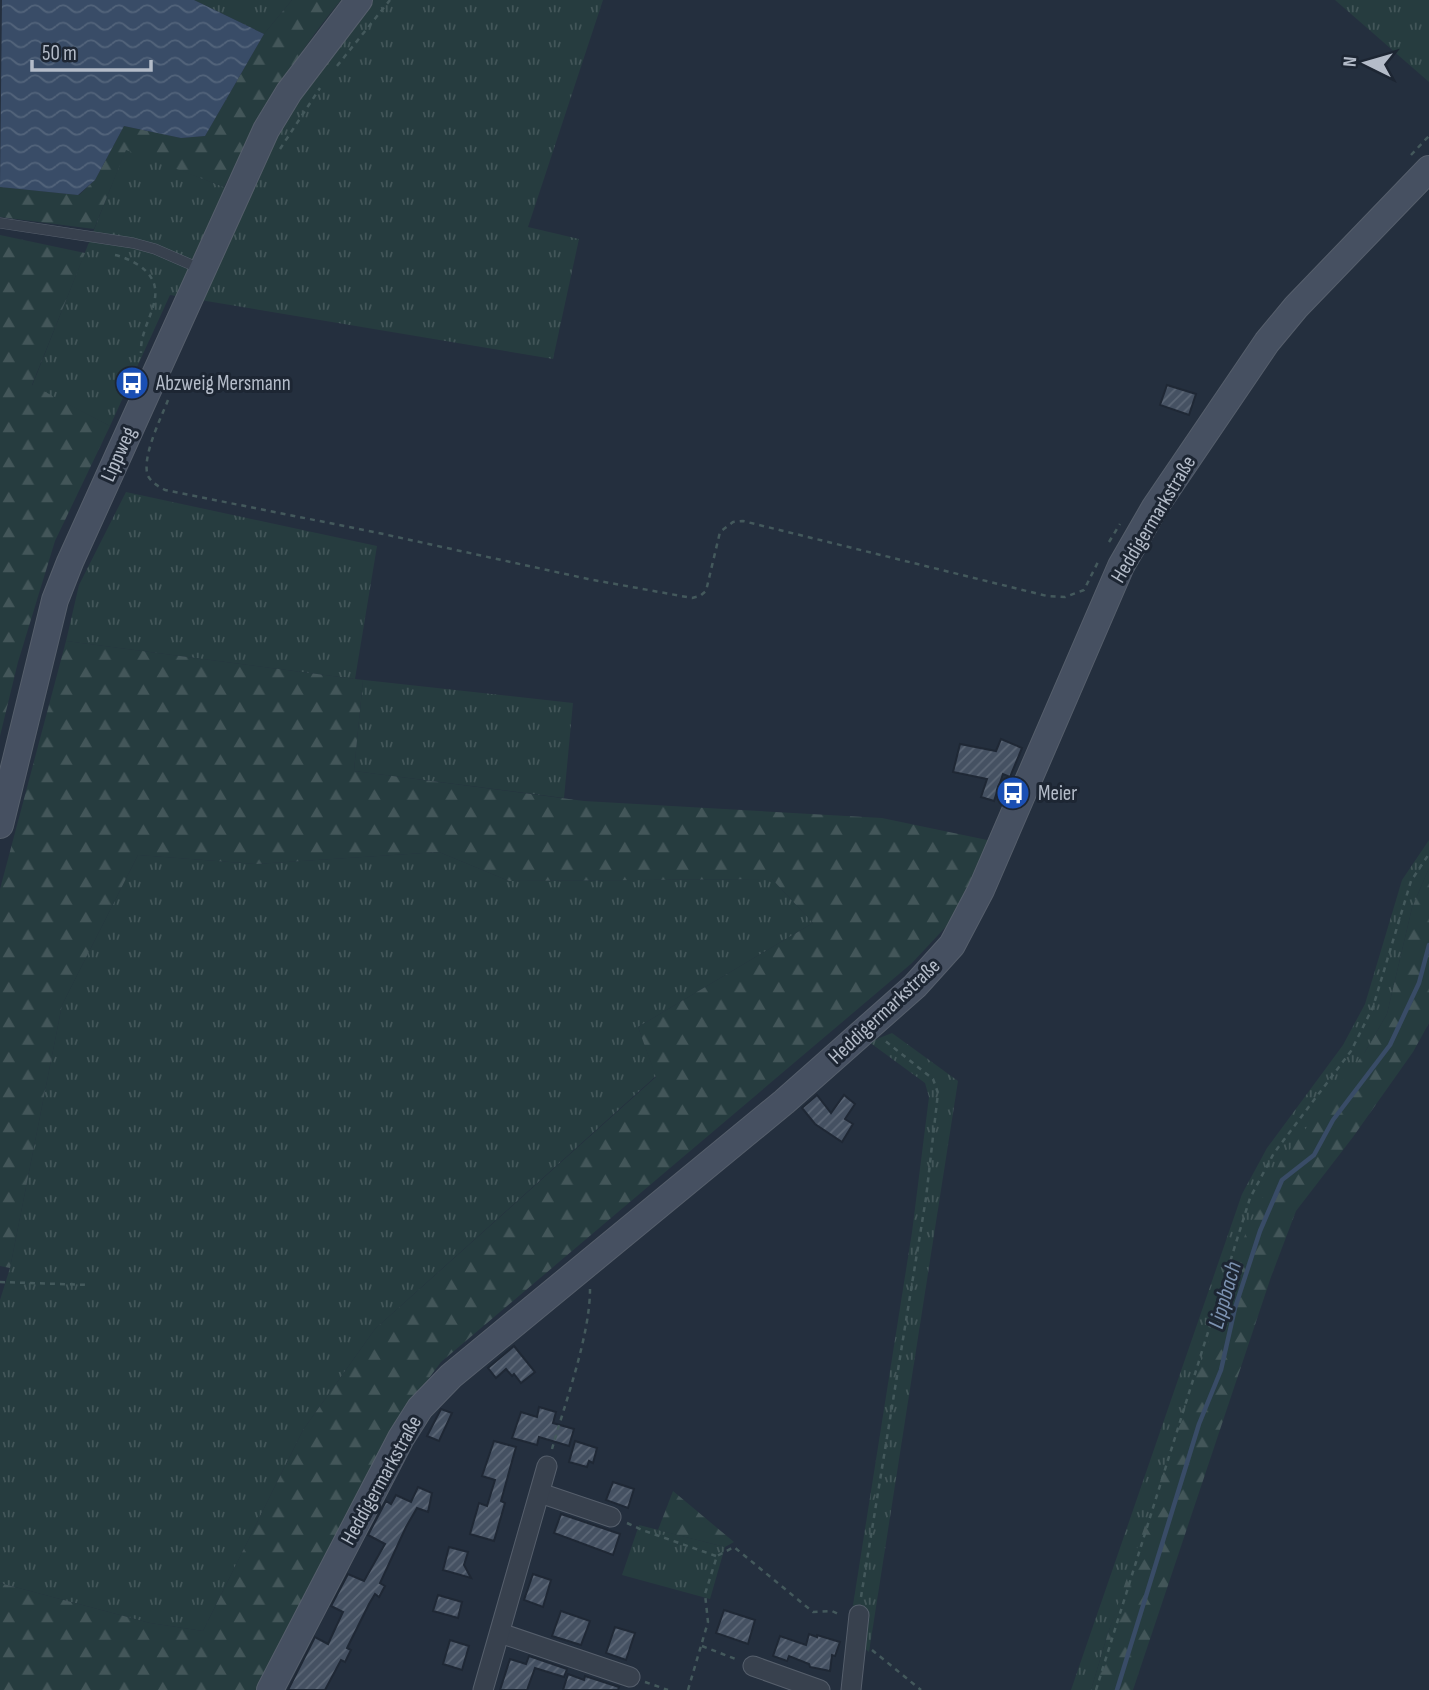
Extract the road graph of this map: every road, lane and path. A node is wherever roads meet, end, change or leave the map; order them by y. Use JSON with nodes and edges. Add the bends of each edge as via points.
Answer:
{"nodes":[{"id":1,"x":359,"y":0,"type":"edge"},
{"id":2,"x":390,"y":0,"type":"edge"},
{"id":3,"x":334,"y":69,"type":"dead end"},
{"id":4,"x":326,"y":79,"type":"dead end"},
{"id":5,"x":1429,"y":136,"type":"edge"},
{"id":6,"x":275,"y":154,"type":"dead end"},
{"id":7,"x":1419,"y":163,"type":"edge"},
{"id":8,"x":0,"y":223,"type":"edge"},
{"id":9,"x":202,"y":269,"type":"junction"},
{"id":10,"x":145,"y":270,"type":"dead end"},
{"id":11,"x":141,"y":355,"type":"dead end"},
{"id":12,"x":167,"y":401,"type":"dead end"},
{"id":13,"x":1121,"y":522,"type":"dead end"},
{"id":14,"x":0,"y":825,"type":"edge"},
{"id":15,"x":1429,"y":854,"type":"edge"},
{"id":16,"x":869,"y":1028,"type":"junction"},
{"id":17,"x":584,"y":1266,"type":"junction"},
{"id":18,"x":0,"y":1282,"type":"edge"},
{"id":19,"x":89,"y":1285,"type":"dead end"},
{"id":20,"x":547,"y":1466,"type":"joint"},
{"id":21,"x":540,"y":1493,"type":"junction"},
{"id":22,"x":611,"y":1517,"type":"dead end"},
{"id":23,"x":642,"y":1530,"type":"dead end"},
{"id":24,"x":717,"y":1556,"type":"junction"},
{"id":25,"x":858,"y":1625,"type":"junction"},
{"id":26,"x":500,"y":1633,"type":"junction"},
{"id":27,"x":702,"y":1646,"type":"junction"},
{"id":28,"x":753,"y":1666,"type":"joint"},
{"id":29,"x":630,"y":1677,"type":"joint"},
{"id":30,"x":270,"y":1690,"type":"edge"},
{"id":31,"x":483,"y":1690,"type":"edge"},
{"id":32,"x":668,"y":1690,"type":"edge"},
{"id":33,"x":688,"y":1690,"type":"edge"},
{"id":34,"x":820,"y":1690,"type":"edge"},
{"id":35,"x":851,"y":1690,"type":"edge"},
{"id":36,"x":921,"y":1690,"type":"edge"},
{"id":37,"x":1096,"y":1690,"type":"edge"}],
"edges":[{"from":1,"to":9,"type":"street","name":"Lippweg","via":[[289,92]]},
{"from":2,"to":3,"type":"path"},
{"from":4,"to":6,"type":"path"},
{"from":5,"to":7,"type":"path"},
{"from":7,"to":16,"type":"street","name":"Heddigermarkstraße","via":[[1267,342],[1155,506],[1121,566],[981,890],[952,945]]},
{"from":8,"to":9,"type":"lane","via":[[155,249]]},
{"from":9,"to":14,"type":"street","name":"Lippweg","via":[[55,600]]},
{"from":10,"to":11,"type":"path","via":[[156,289]]},
{"from":12,"to":13,"type":"path","via":[[146,467],[153,483],[165,490],[692,598],[706,591],[720,532],[733,522],[1065,597],[1084,590]]},
{"from":15,"to":37,"type":"path","via":[[1411,881],[1373,1007],[1351,1051],[1274,1153],[1250,1199]]},
{"from":16,"to":17,"type":"street","name":"Heddigermarkstraße"},
{"from":16,"to":25,"type":"path","via":[[933,1079],[939,1093]]},
{"from":17,"to":20,"type":"path","via":[[590,1305]]},
{"from":17,"to":30,"type":"street","name":"Heddigermarkstraße","via":[[451,1376],[420,1408]]},
{"from":18,"to":19,"type":"path"},
{"from":20,"to":21,"type":"street"},
{"from":21,"to":22,"type":"street"},
{"from":21,"to":26,"type":"street"},
{"from":23,"to":24,"type":"path"},
{"from":24,"to":25,"type":"path","via":[[734,1548],[813,1612],[832,1611]]},
{"from":24,"to":27,"type":"path","via":[[705,1594],[708,1622]]},
{"from":25,"to":35,"type":"street"},
{"from":25,"to":36,"type":"path"},
{"from":26,"to":29,"type":"street"},
{"from":26,"to":31,"type":"street"},
{"from":27,"to":28,"type":"path"},
{"from":27,"to":33,"type":"path"},
{"from":28,"to":34,"type":"street"},
{"from":29,"to":32,"type":"path"}]}
